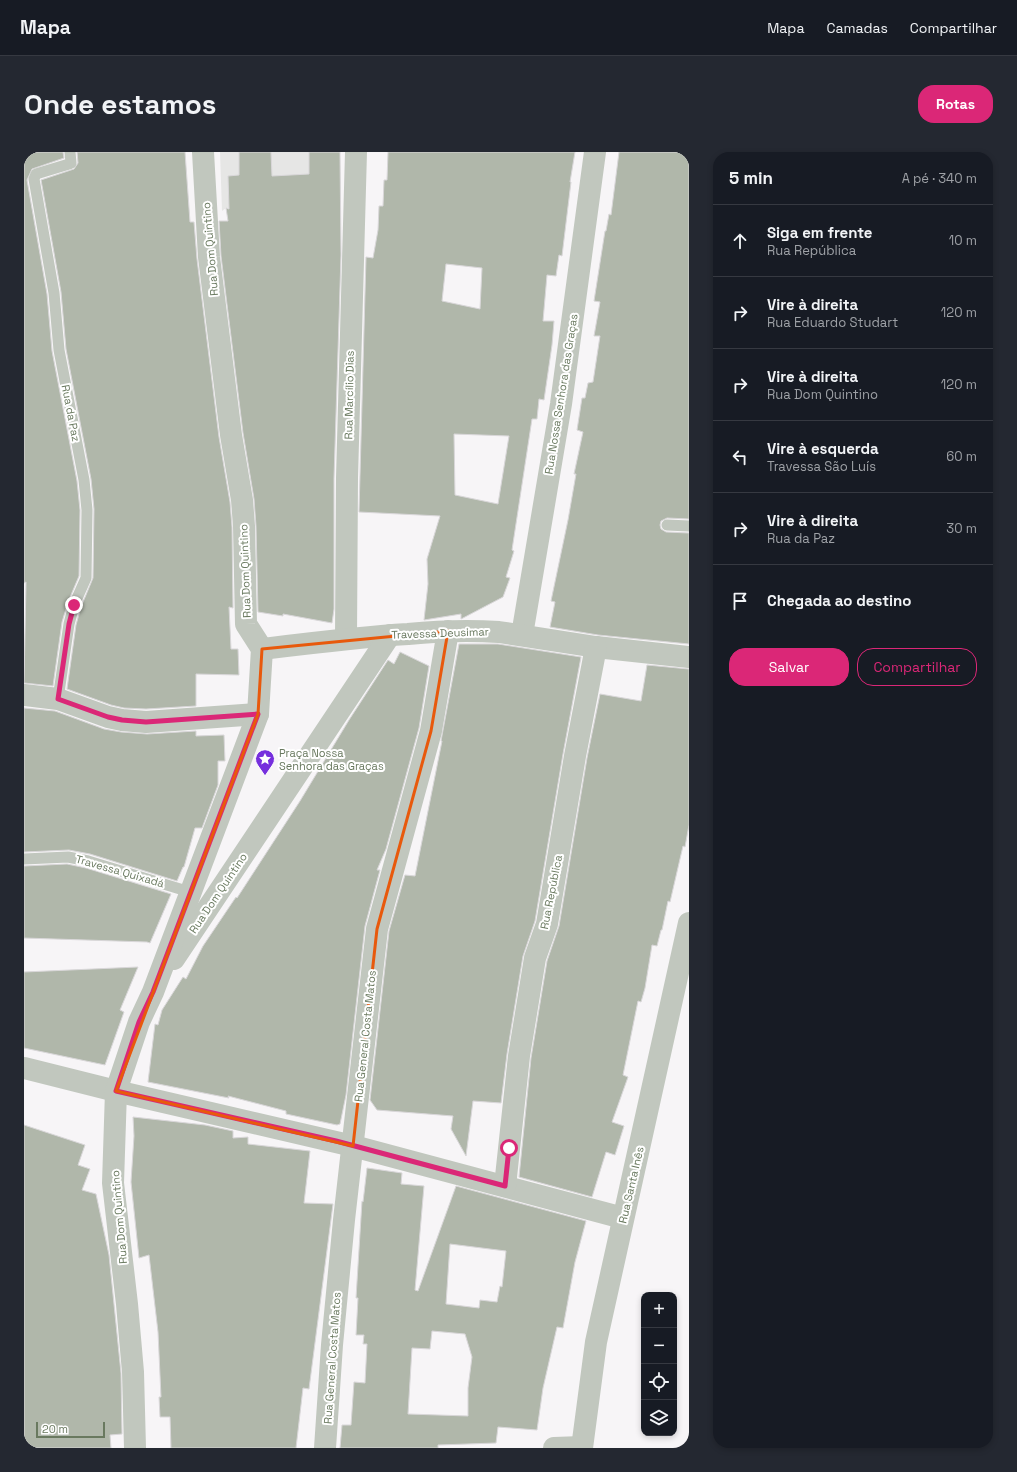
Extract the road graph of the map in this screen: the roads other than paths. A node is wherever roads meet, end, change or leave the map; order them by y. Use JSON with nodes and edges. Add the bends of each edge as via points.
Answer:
{"nodes":[{"id":1,"x":70,"y":152,"type":"edge"},
{"id":2,"x":203,"y":152,"type":"edge"},
{"id":3,"x":356,"y":152,"type":"edge"},
{"id":4,"x":595,"y":152,"type":"edge"},
{"id":5,"x":667,"y":525,"type":"dead end"},
{"id":6,"x":689,"y":526,"type":"edge"},
{"id":7,"x":448,"y":631,"type":"junction"},
{"id":8,"x":390,"y":635,"type":"junction"},
{"id":9,"x":522,"y":635,"type":"junction"},
{"id":10,"x":346,"y":638,"type":"junction"},
{"id":11,"x":596,"y":647,"type":"junction"},
{"id":12,"x":262,"y":648,"type":"junction"},
{"id":13,"x":689,"y":657,"type":"edge"},
{"id":14,"x":24,"y":695,"type":"edge"},
{"id":15,"x":58,"y":699,"type":"junction"},
{"id":16,"x":258,"y":714,"type":"junction"},
{"id":17,"x":24,"y":859,"type":"edge"},
{"id":18,"x":190,"y":892,"type":"junction"},
{"id":19,"x":689,"y":923,"type":"edge"},
{"id":20,"x":153,"y":992,"type":"junction"},
{"id":21,"x":24,"y":1068,"type":"edge"},
{"id":22,"x":116,"y":1091,"type":"junction"},
{"id":23,"x":353,"y":1146,"type":"junction"},
{"id":24,"x":505,"y":1186,"type":"junction"},
{"id":25,"x":623,"y":1218,"type":"junction"},
{"id":26,"x":582,"y":1447,"type":"edge"},
{"id":27,"x":135,"y":1448,"type":"edge"},
{"id":28,"x":325,"y":1448,"type":"edge"},
{"id":29,"x":554,"y":1448,"type":"edge"}],
"edges":[{"from":1,"to":15,"type":"lane","name":"Rua da Paz","via":[[71,163],[36,174],[34,179],[54,293],[59,350],[84,480],[87,510],[86,578],[69,624]]},
{"from":2,"to":12,"type":"street","name":"Rua Dom Quintino","via":[[209,257],[242,507],[246,624]]},
{"from":3,"to":10,"type":"street","name":"Rua Marcílio Dias","via":[[347,478]]},
{"from":4,"to":9,"type":"street","name":"Rua Nossa Senhora das Graças","via":[[561,404]]},
{"from":5,"to":6,"type":"lane"},
{"from":7,"to":8,"type":"street","name":"Travessa Deusimar"},
{"from":7,"to":9,"type":"street","name":"Travessa Deusimar"},
{"from":7,"to":23,"type":"street","name":"Rua General Costa Matos","via":[[431,731],[377,929]]},
{"from":8,"to":10,"type":"street","name":"Travessa Deusimar"},
{"from":8,"to":20,"type":"street","name":"Rua Dom Quintino"},
{"from":9,"to":11,"type":"street","name":"Travessa Deusimar"},
{"from":10,"to":12,"type":"street","name":"Travessa Deusimar"},
{"from":11,"to":13,"type":"street","name":"Travessa Deusimar"},
{"from":11,"to":24,"type":"street","name":"Rua República","via":[[547,924],[535,958],[518,1063]]},
{"from":12,"to":16,"type":"street","name":"Rua Dom Quintino"},
{"from":14,"to":15,"type":"street"},
{"from":15,"to":16,"type":"street","via":[[108,717],[130,721]]},
{"from":16,"to":18,"type":"street","name":"Rua Dom Quintino"},
{"from":17,"to":18,"type":"lane","name":"Travessa Quixadá","via":[[68,856]]},
{"from":18,"to":20,"type":"street","name":"Rua Dom Quintino"},
{"from":19,"to":25,"type":"street","name":"Rua Santa Inês"},
{"from":20,"to":22,"type":"street","name":"Rua Dom Quintino","via":[[139,1022]]},
{"from":21,"to":22,"type":"street"},
{"from":22,"to":23,"type":"street"},
{"from":22,"to":27,"type":"street","name":"Rua Dom Quintino","via":[[113,1184],[133,1372]]},
{"from":23,"to":24,"type":"street"},
{"from":23,"to":28,"type":"street","name":"Rua General Costa Matos","via":[[332,1345]]},
{"from":24,"to":25,"type":"street"},
{"from":25,"to":26,"type":"street","name":"Rua Santa Inês","via":[[596,1342]]},
{"from":26,"to":29,"type":"street"}]}
